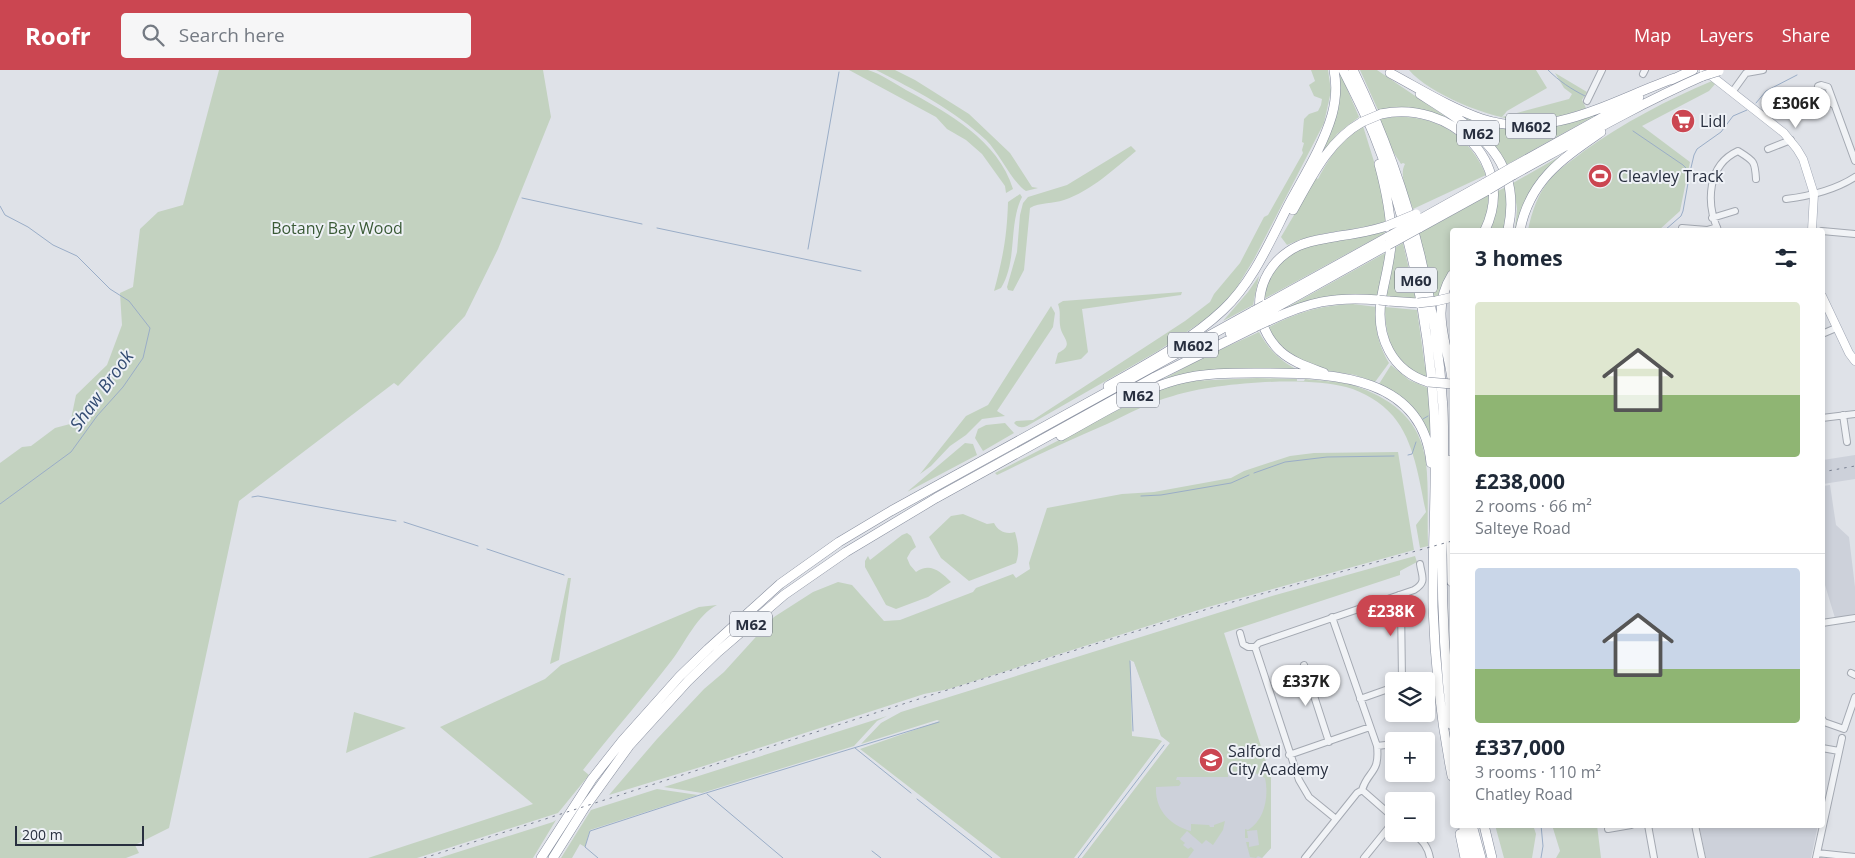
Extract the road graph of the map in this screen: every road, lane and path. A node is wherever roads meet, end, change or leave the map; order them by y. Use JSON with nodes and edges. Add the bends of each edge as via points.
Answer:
{"nodes":[{"id":1,"x":1334,"y":70,"type":"edge"},
{"id":2,"x":1343,"y":70,"type":"edge"},
{"id":3,"x":1352,"y":70,"type":"edge"},
{"id":4,"x":1602,"y":70,"type":"edge"},
{"id":5,"x":1693,"y":70,"type":"edge"},
{"id":6,"x":1721,"y":70,"type":"edge"},
{"id":7,"x":1763,"y":70,"type":"edge"},
{"id":8,"x":1387,"y":72,"type":"edge"},
{"id":9,"x":1704,"y":73,"type":"edge"},
{"id":10,"x":1674,"y":78,"type":"junction"},
{"id":11,"x":1733,"y":91,"type":"junction"},
{"id":12,"x":1587,"y":101,"type":"dead end"},
{"id":13,"x":1834,"y":105,"type":"dead end"},
{"id":14,"x":1363,"y":110,"type":"junction"},
{"id":15,"x":1619,"y":118,"type":"junction"},
{"id":16,"x":1791,"y":140,"type":"junction"},
{"id":17,"x":1768,"y":149,"type":"dead end"},
{"id":18,"x":1855,"y":161,"type":"edge"},
{"id":19,"x":1512,"y":172,"type":"junction"},
{"id":20,"x":1855,"y":177,"type":"edge"},
{"id":21,"x":1756,"y":180,"type":"dead end"},
{"id":22,"x":1487,"y":186,"type":"junction"},
{"id":23,"x":1814,"y":194,"type":"junction"},
{"id":24,"x":1786,"y":199,"type":"dead end"},
{"id":25,"x":1735,"y":211,"type":"dead end"},
{"id":26,"x":1712,"y":218,"type":"junction"},
{"id":27,"x":1417,"y":221,"type":"junction"},
{"id":28,"x":1522,"y":227,"type":"edge"},
{"id":29,"x":1486,"y":228,"type":"edge"},
{"id":30,"x":1508,"y":228,"type":"edge"},
{"id":31,"x":1717,"y":228,"type":"edge"},
{"id":32,"x":1812,"y":228,"type":"edge"},
{"id":33,"x":1825,"y":231,"type":"edge"},
{"id":34,"x":1855,"y":234,"type":"edge"},
{"id":35,"x":1450,"y":279,"type":"edge"},
{"id":36,"x":1450,"y":297,"type":"edge"},
{"id":37,"x":1825,"y":303,"type":"edge"},
{"id":38,"x":1266,"y":313,"type":"junction"},
{"id":39,"x":1255,"y":319,"type":"junction"},
{"id":40,"x":1836,"y":328,"type":"junction"},
{"id":41,"x":1825,"y":333,"type":"edge"},
{"id":42,"x":1855,"y":361,"type":"edge"},
{"id":43,"x":1450,"y":368,"type":"edge"},
{"id":44,"x":1155,"y":377,"type":"joint"},
{"id":45,"x":1336,"y":377,"type":"junction"},
{"id":46,"x":1132,"y":379,"type":"junction"},
{"id":47,"x":1450,"y":384,"type":"edge"},
{"id":48,"x":1442,"y":393,"type":"junction"},
{"id":49,"x":1855,"y":414,"type":"edge"},
{"id":50,"x":1843,"y":415,"type":"junction"},
{"id":51,"x":1825,"y":418,"type":"edge"},
{"id":52,"x":1847,"y":442,"type":"dead end"},
{"id":53,"x":978,"y":462,"type":"junction"},
{"id":54,"x":1450,"y":486,"type":"edge"},
{"id":55,"x":958,"y":487,"type":"junction"},
{"id":56,"x":1435,"y":502,"type":"junction"},
{"id":57,"x":1420,"y":564,"type":"dead end"},
{"id":58,"x":1399,"y":594,"type":"junction"},
{"id":59,"x":1332,"y":616,"type":"junction"},
{"id":60,"x":1855,"y":618,"type":"edge"},
{"id":61,"x":1825,"y":623,"type":"edge"},
{"id":62,"x":1240,"y":633,"type":"dead end"},
{"id":63,"x":1255,"y":647,"type":"junction"},
{"id":64,"x":1304,"y":665,"type":"dead end"},
{"id":65,"x":1402,"y":672,"type":"edge"},
{"id":66,"x":1385,"y":690,"type":"edge"},
{"id":67,"x":1855,"y":696,"type":"edge"},
{"id":68,"x":1360,"y":699,"type":"junction"},
{"id":69,"x":1450,"y":707,"type":"edge"},
{"id":70,"x":1825,"y":722,"type":"edge"},
{"id":71,"x":1846,"y":724,"type":"junction"},
{"id":72,"x":1855,"y":726,"type":"edge"},
{"id":73,"x":1370,"y":727,"type":"junction"},
{"id":74,"x":1842,"y":738,"type":"dead end"},
{"id":75,"x":1329,"y":742,"type":"junction"},
{"id":76,"x":1385,"y":745,"type":"edge"},
{"id":77,"x":1377,"y":746,"type":"junction"},
{"id":78,"x":1825,"y":749,"type":"edge"},
{"id":79,"x":1839,"y":751,"type":"junction"},
{"id":80,"x":1289,"y":755,"type":"junction"},
{"id":81,"x":1450,"y":763,"type":"edge"},
{"id":82,"x":1362,"y":790,"type":"junction"},
{"id":83,"x":1385,"y":812,"type":"edge"},
{"id":84,"x":1825,"y":817,"type":"edge"},
{"id":85,"x":1336,"y":819,"type":"junction"},
{"id":86,"x":1460,"y":828,"type":"edge"},
{"id":87,"x":1464,"y":828,"type":"edge"},
{"id":88,"x":1473,"y":828,"type":"edge"},
{"id":89,"x":1485,"y":828,"type":"edge"},
{"id":90,"x":1614,"y":828,"type":"edge"},
{"id":91,"x":1649,"y":828,"type":"edge"},
{"id":92,"x":1696,"y":828,"type":"edge"},
{"id":93,"x":1823,"y":828,"type":"edge"},
{"id":94,"x":1608,"y":829,"type":"dead end"},
{"id":95,"x":1385,"y":831,"type":"edge"},
{"id":96,"x":1423,"y":842,"type":"edge"},
{"id":97,"x":1817,"y":855,"type":"edge"},
{"id":98,"x":1855,"y":857,"type":"edge"},
{"id":99,"x":541,"y":858,"type":"edge"},
{"id":100,"x":553,"y":858,"type":"edge"},
{"id":101,"x":1305,"y":858,"type":"edge"},
{"id":102,"x":1364,"y":858,"type":"edge"},
{"id":103,"x":1430,"y":858,"type":"edge"},
{"id":104,"x":1465,"y":858,"type":"edge"},
{"id":105,"x":1472,"y":858,"type":"edge"},
{"id":106,"x":1481,"y":858,"type":"edge"},
{"id":107,"x":1494,"y":858,"type":"edge"},
{"id":108,"x":1654,"y":858,"type":"edge"},
{"id":109,"x":1702,"y":858,"type":"edge"}],
"edges":[{"from":1,"to":53,"type":"highway","number":"M62","via":[[1336,96],[1329,125],[1257,264],[1230,303],[1200,328],[1147,363]]},
{"from":2,"to":14,"type":"highway","number":"M60"},
{"from":3,"to":48,"type":"highway","number":"M60","via":[[1384,140],[1416,240],[1435,332]]},
{"from":4,"to":12,"type":"street"},
{"from":5,"to":10,"type":"highway","number":"M602"},
{"from":6,"to":9,"type":"highway","number":"M602","bridge":true},
{"from":7,"to":11,"type":"street","via":[[1746,73]]},
{"from":8,"to":10,"type":"highway","number":"M602","via":[[1475,116],[1520,126],[1575,117]]},
{"from":8,"to":30,"type":"highway","number":"M62","via":[[1475,130],[1490,147],[1508,186],[1511,207]]},
{"from":9,"to":11,"type":"main road"},
{"from":9,"to":15,"type":"highway","number":"M602"},
{"from":10,"to":19,"type":"highway","number":"M602"},
{"from":11,"to":16,"type":"main road"},
{"from":13,"to":18,"type":"street"},
{"from":14,"to":47,"type":"highway","number":"M60","bridge":true,"via":[[1388,204],[1391,252],[1381,302],[1385,345],[1399,366],[1412,376],[1428,382]]},
{"from":14,"to":56,"type":"highway","number":"M60","via":[[1390,182],[1419,293],[1434,407]]},
{"from":15,"to":19,"type":"highway","number":"M602"},
{"from":15,"to":28,"type":"highway","number":"M602","via":[[1547,174],[1532,196]]},
{"from":16,"to":17,"type":"street"},
{"from":16,"to":23,"type":"main road","via":[[1803,159]]},
{"from":19,"to":22,"type":"highway","number":"M602","bridge":true},
{"from":20,"to":23,"type":"street"},
{"from":21,"to":26,"type":"street","via":[[1753,160],[1738,151],[1720,163],[1710,196]]},
{"from":22,"to":27,"type":"highway","number":"M602"},
{"from":22,"to":27,"type":"highway","number":"M602","via":[[1476,188]]},
{"from":23,"to":24,"type":"street"},
{"from":23,"to":32,"type":"main road"},
{"from":25,"to":26,"type":"street"},
{"from":26,"to":31,"type":"street"},
{"from":27,"to":38,"type":"highway","number":"M602","bridge":true},
{"from":27,"to":45,"type":"highway","number":"M602","bridge":true,"via":[[1315,240],[1298,246],[1278,259],[1270,269],[1262,286],[1258,311],[1271,341],[1296,362]]},
{"from":29,"to":46,"type":"highway","bridge":true,"via":[[1493,202],[1492,182],[1484,158],[1472,141],[1450,124],[1425,114],[1381,114],[1362,122],[1344,134],[1326,156],[1241,297],[1202,332]]},
{"from":33,"to":34,"type":"street"},
{"from":35,"to":43,"type":"highway","number":"M60","via":[[1443,291],[1440,312]]},
{"from":36,"to":38,"type":"highway","bridge":true,"via":[[1418,303],[1344,299]]},
{"from":37,"to":40,"type":"main road"},
{"from":38,"to":39,"type":"highway","number":"M602","bridge":true},
{"from":38,"to":39,"type":"highway","bridge":true},
{"from":39,"to":44,"type":"highway","number":"M602"},
{"from":39,"to":46,"type":"highway","number":"M602"},
{"from":40,"to":41,"type":"street"},
{"from":40,"to":42,"type":"main road"},
{"from":44,"to":55,"type":"highway","number":"M62"},
{"from":45,"to":55,"type":"highway","number":"M62","via":[[1242,373],[1177,380],[1154,387],[989,474]]},
{"from":45,"to":56,"type":"highway","number":"M60","via":[[1375,386],[1408,408],[1422,429],[1429,450]]},
{"from":46,"to":53,"type":"highway","number":"M62"},
{"from":48,"to":54,"type":"highway","number":"M60","via":[[1449,438]]},
{"from":48,"to":69,"type":"highway","number":"M60","via":[[1443,617]]},
{"from":49,"to":50,"type":"street"},
{"from":50,"to":51,"type":"street"},
{"from":50,"to":52,"type":"street"},
{"from":53,"to":99,"type":"highway","number":"M62","via":[[816,558],[780,584],[708,649],[622,742],[588,786]]},
{"from":55,"to":100,"type":"highway","number":"M62","via":[[821,569],[784,595],[718,652],[629,746]]},
{"from":56,"to":81,"type":"highway","number":"M60","via":[[1435,636]]},
{"from":57,"to":58,"type":"street","via":[[1421,586]]},
{"from":58,"to":59,"type":"street"},
{"from":58,"to":65,"type":"street"},
{"from":59,"to":63,"type":"street"},
{"from":59,"to":68,"type":"street"},
{"from":60,"to":61,"type":"street"},
{"from":62,"to":63,"type":"street","via":[[1243,644]]},
{"from":63,"to":80,"type":"street"},
{"from":64,"to":75,"type":"street"},
{"from":66,"to":68,"type":"street"},
{"from":67,"to":71,"type":"street"},
{"from":68,"to":73,"type":"street"},
{"from":70,"to":71,"type":"street","via":[[1844,729]]},
{"from":71,"to":72,"type":"street"},
{"from":73,"to":75,"type":"street"},
{"from":73,"to":77,"type":"street"},
{"from":74,"to":79,"type":"street"},
{"from":75,"to":80,"type":"street"},
{"from":76,"to":77,"type":"street"},
{"from":77,"to":82,"type":"street","via":[[1376,767]]},
{"from":78,"to":79,"type":"street"},
{"from":79,"to":84,"type":"street"},
{"from":80,"to":85,"type":"street","via":[[1304,790]]},
{"from":82,"to":83,"type":"street"},
{"from":82,"to":85,"type":"street"},
{"from":85,"to":101,"type":"street"},
{"from":86,"to":104,"type":"highway"},
{"from":87,"to":105,"type":"highway"},
{"from":88,"to":106,"type":"highway"},
{"from":89,"to":107,"type":"highway"},
{"from":90,"to":94,"type":"street"},
{"from":91,"to":108,"type":"street"},
{"from":92,"to":109,"type":"street"},
{"from":93,"to":97,"type":"street"},
{"from":95,"to":102,"type":"street"},
{"from":96,"to":103,"type":"street"},
{"from":97,"to":98,"type":"street"}]}
